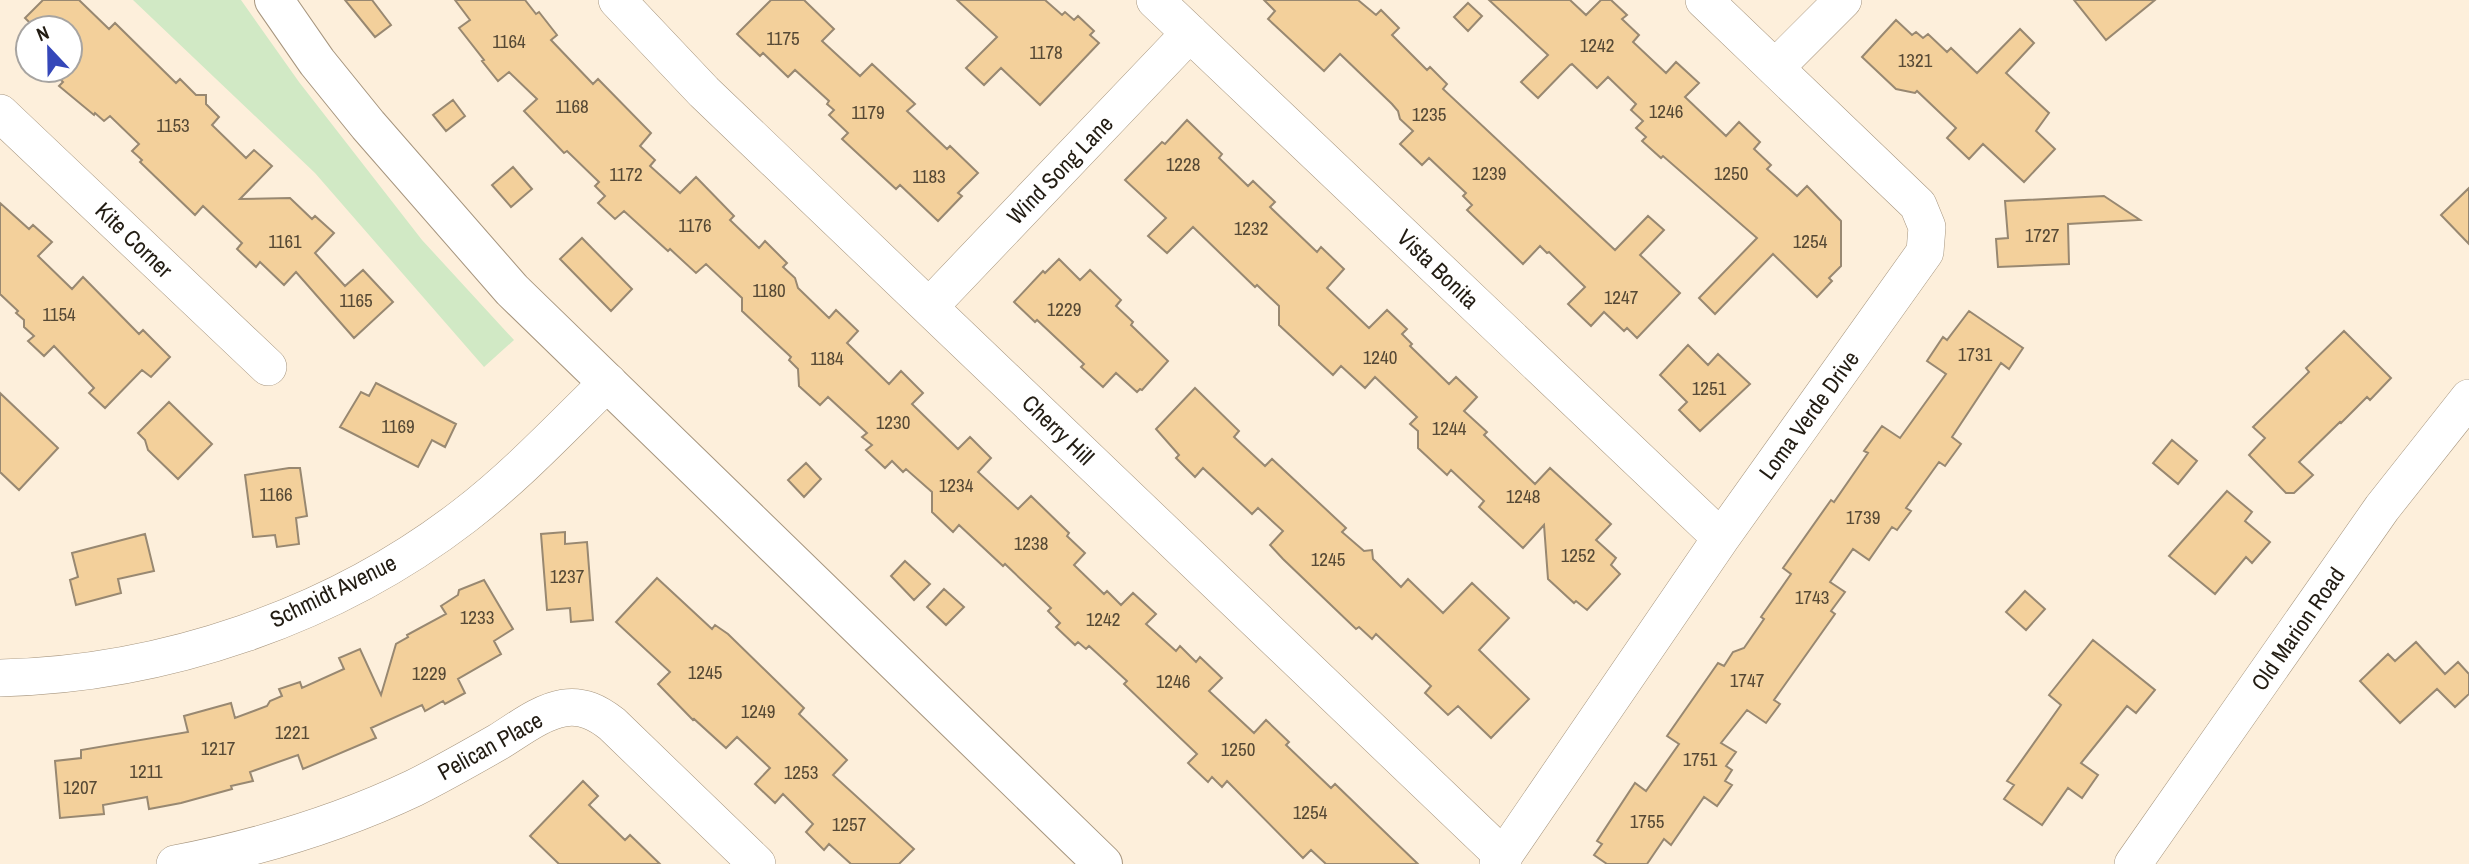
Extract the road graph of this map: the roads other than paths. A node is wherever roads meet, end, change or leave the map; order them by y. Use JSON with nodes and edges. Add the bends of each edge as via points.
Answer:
{"nodes":[{"id":1,"x":274,"y":0,"type":"edge"},
{"id":2,"x":617,"y":0,"type":"edge"},
{"id":3,"x":1155,"y":0,"type":"edge"},
{"id":4,"x":1704,"y":0,"type":"edge"},
{"id":5,"x":1843,"y":0,"type":"edge"},
{"id":6,"x":1190,"y":33,"type":"junction"},
{"id":7,"x":1775,"y":68,"type":"junction"},
{"id":8,"x":0,"y":113,"type":"edge"},
{"id":9,"x":929,"y":307,"type":"junction"},
{"id":10,"x":268,"y":367,"type":"dead end"},
{"id":11,"x":608,"y":382,"type":"junction"},
{"id":12,"x":2469,"y":398,"type":"edge"},
{"id":13,"x":1721,"y":538,"type":"junction"},
{"id":14,"x":0,"y":678,"type":"edge"},
{"id":15,"x":1501,"y":860,"type":"edge"},
{"id":16,"x":176,"y":864,"type":"edge"},
{"id":17,"x":757,"y":864,"type":"edge"},
{"id":18,"x":1104,"y":864,"type":"edge"},
{"id":19,"x":2133,"y":864,"type":"edge"}],
"edges":[{"from":1,"to":11,"type":"main road","via":[[317,62],[413,179],[512,290]]},
{"from":2,"to":9,"type":"street","name":"Cherry Hill","via":[[704,92]]},
{"from":3,"to":6,"type":"street","name":"Vista Bonita"},
{"from":4,"to":7,"type":"street","name":"Loma Verde Drive"},
{"from":5,"to":7,"type":"street"},
{"from":6,"to":9,"type":"street","name":"Wind Song Lane"},
{"from":6,"to":13,"type":"street","name":"Vista Bonita"},
{"from":7,"to":13,"type":"street","name":"Loma Verde Drive","via":[[1918,205],[1928,242],[1921,260]]},
{"from":8,"to":10,"type":"street","name":"Kite Corner"},
{"from":9,"to":15,"type":"street","name":"Cherry Hill"},
{"from":11,"to":14,"type":"street","name":"Schmidt Avenue","via":[[464,517],[350,588],[270,624],[178,653],[76,672]]},
{"from":11,"to":18,"type":"main road"},
{"from":12,"to":19,"type":"street","name":"Old Marion Road","via":[[2382,508]]},
{"from":13,"to":15,"type":"street","name":"Loma Verde Drive"},
{"from":16,"to":17,"type":"street","name":"Pelican Place","via":[[264,844],[358,812],[447,771],[539,717],[578,707],[612,724]]}]}
